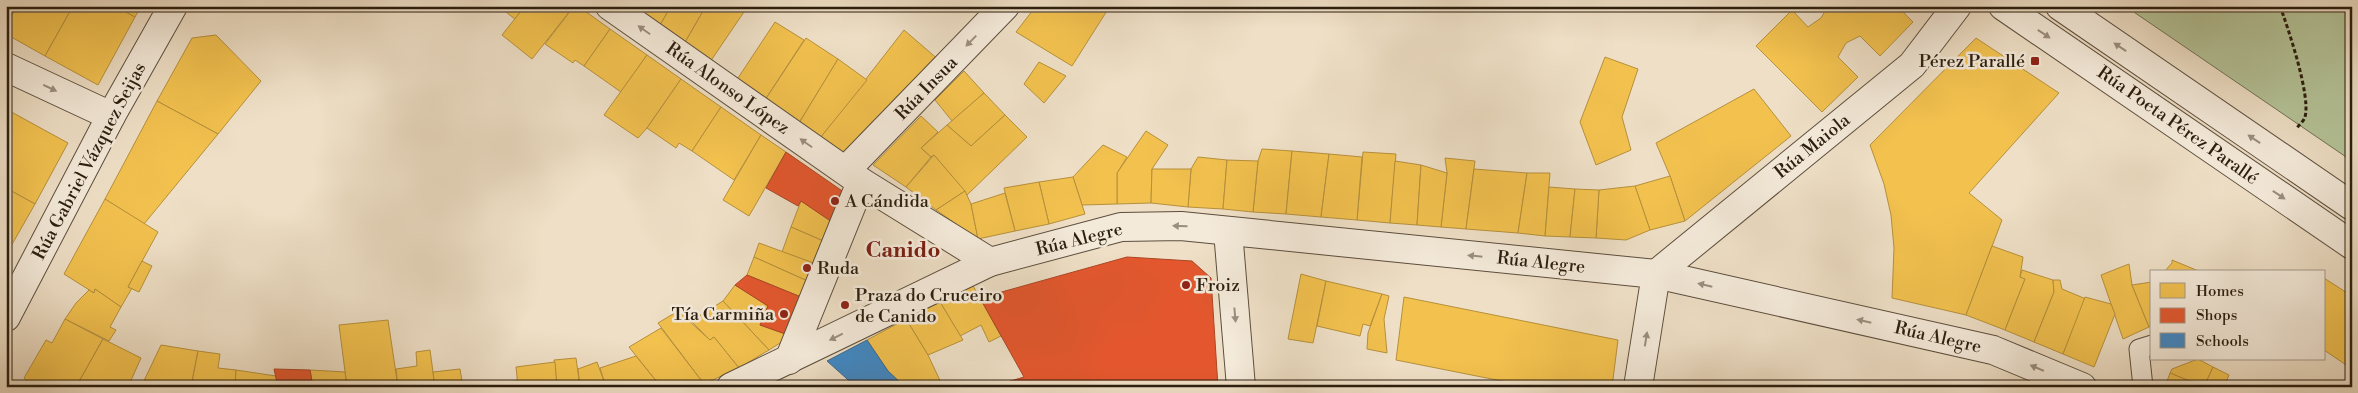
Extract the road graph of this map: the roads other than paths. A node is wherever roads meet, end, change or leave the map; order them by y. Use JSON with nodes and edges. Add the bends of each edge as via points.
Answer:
{"nodes":[{"id":1,"x":173,"y":6,"type":"edge"},
{"id":2,"x":610,"y":6,"type":"edge"},
{"id":3,"x":1005,"y":6,"type":"edge"},
{"id":4,"x":1957,"y":6,"type":"edge"},
{"id":5,"x":2003,"y":6,"type":"edge"},
{"id":6,"x":2060,"y":6,"type":"edge"},
{"id":7,"x":6,"y":67,"type":"edge"},
{"id":8,"x":111,"y":116,"type":"junction"},
{"id":9,"x":854,"y":176,"type":"junction"},
{"id":10,"x":2352,"y":206,"type":"edge"},
{"id":11,"x":1228,"y":231,"type":"junction"},
{"id":12,"x":2352,"y":245,"type":"edge"},
{"id":13,"x":990,"y":262,"type":"junction"},
{"id":14,"x":1656,"y":274,"type":"junction"},
{"id":15,"x":6,"y":317,"type":"edge"},
{"id":16,"x":2150,"y":346,"type":"edge"},
{"id":17,"x":789,"y":360,"type":"junction"},
{"id":18,"x":731,"y":387,"type":"edge"},
{"id":19,"x":1241,"y":387,"type":"edge"},
{"id":20,"x":1638,"y":387,"type":"edge"},
{"id":21,"x":2082,"y":387,"type":"edge"},
{"id":22,"x":2143,"y":387,"type":"edge"}],
"edges":[{"from":1,"to":8,"type":"street","name":"Rúa Gabriel Vázquez Seijas"},
{"from":9,"to":2,"type":"street","name":"Rúa Alonso López","one_way":true},
{"from":3,"to":9,"type":"street","name":"Rúa Insua","one_way":true},
{"from":4,"to":14,"type":"street","name":"Rúa Maiola","via":[[1912,65]]},
{"from":5,"to":12,"type":"street","name":"Rúa Poeta Pérez Parallé","one_way":true},
{"from":10,"to":6,"type":"street","name":"Rúa Poeta Pérez Parallé","one_way":true},
{"from":7,"to":8,"type":"street","one_way":true},
{"from":8,"to":15,"type":"street","name":"Rúa Gabriel Vázquez Seijas"},
{"from":9,"to":13,"type":"street"},
{"from":9,"to":17,"type":"street"},
{"from":11,"to":13,"type":"street","name":"Rúa Alegre","one_way":true,"via":[[1181,226],[1121,227]]},
{"from":14,"to":11,"type":"street","name":"Rúa Alegre","one_way":true},
{"from":11,"to":19,"type":"street","one_way":true},
{"from":13,"to":17,"type":"street","one_way":true},
{"from":20,"to":14,"type":"street","one_way":true},
{"from":21,"to":14,"type":"street","name":"Rúa Alegre","one_way":true,"via":[[1993,350]]},
{"from":16,"to":22,"type":"lane","via":[[2139,349]]},
{"from":17,"to":18,"type":"street"}]}
